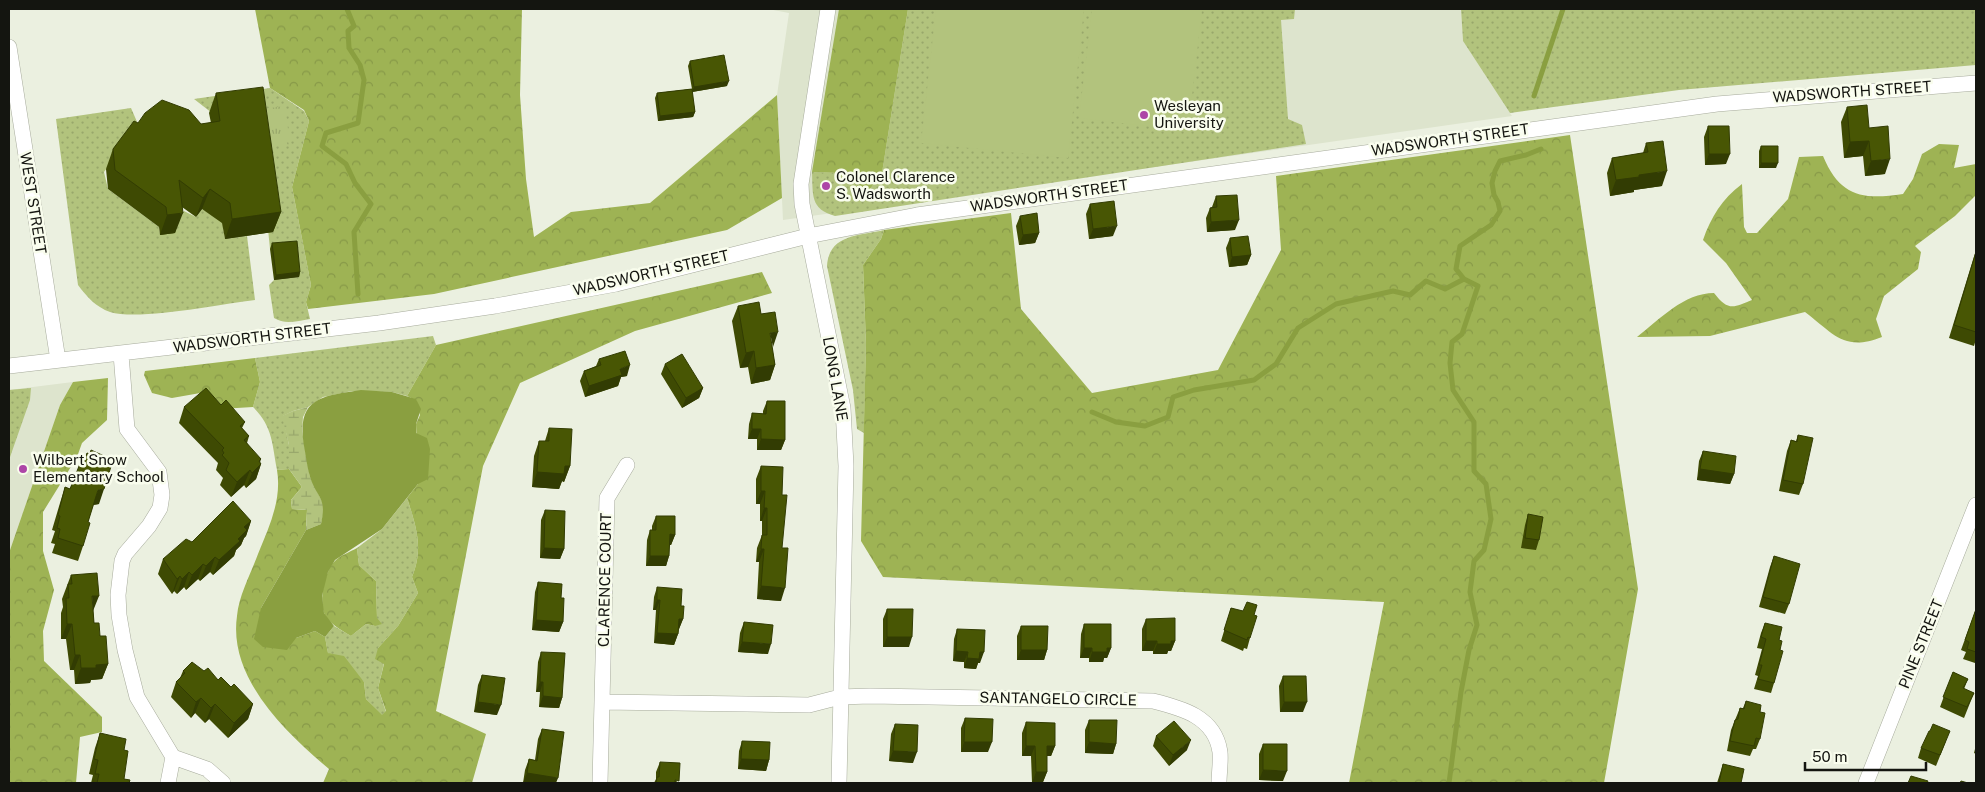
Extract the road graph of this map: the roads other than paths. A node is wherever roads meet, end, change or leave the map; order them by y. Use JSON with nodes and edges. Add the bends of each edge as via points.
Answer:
{"nodes":[{"id":1,"x":828,"y":9,"type":"edge"},
{"id":2,"x":9,"y":47,"type":"edge"},
{"id":3,"x":1976,"y":83,"type":"edge"},
{"id":4,"x":808,"y":236,"type":"junction"},
{"id":5,"x":121,"y":354,"type":"junction"},
{"id":6,"x":53,"y":360,"type":"junction"},
{"id":7,"x":9,"y":366,"type":"edge"},
{"id":8,"x":627,"y":464,"type":"dead end"},
{"id":9,"x":1976,"y":505,"type":"edge"},
{"id":10,"x":840,"y":697,"type":"junction"},
{"id":11,"x":602,"y":702,"type":"junction"},
{"id":12,"x":173,"y":757,"type":"junction"},
{"id":13,"x":168,"y":783,"type":"edge"},
{"id":14,"x":223,"y":783,"type":"edge"},
{"id":15,"x":600,"y":783,"type":"edge"},
{"id":16,"x":839,"y":783,"type":"edge"},
{"id":17,"x":1219,"y":783,"type":"edge"},
{"id":18,"x":1866,"y":783,"type":"edge"}],
"edges":[{"from":1,"to":4,"type":"street","name":"LONG LANE","via":[[801,176]]},
{"from":2,"to":6,"type":"street","name":"WEST STREET"},
{"from":3,"to":4,"type":"street","name":"WADSWORTH STREET","via":[[1803,95],[1652,112],[917,215]]},
{"from":4,"to":5,"type":"street","name":"WADSWORTH STREET","via":[[616,284],[495,306]]},
{"from":4,"to":10,"type":"street","name":"LONG LANE","via":[[843,408],[846,466]]},
{"from":5,"to":6,"type":"street","name":"WADSWORTH STREET"},
{"from":5,"to":12,"type":"street","via":[[127,429],[159,472],[162,495],[160,508],[122,561],[119,615],[124,650],[138,697]]},
{"from":6,"to":7,"type":"street","name":"WADSWORTH STREET"},
{"from":8,"to":11,"type":"street","name":"CLARENCE COURT","via":[[607,498]]},
{"from":9,"to":18,"type":"street","name":"PINE STREET"},
{"from":10,"to":11,"type":"street","via":[[808,705]]},
{"from":10,"to":16,"type":"street","name":"LONG LANE"},
{"from":10,"to":17,"type":"street","name":"SANTANGELO CIRCLE","via":[[1153,701],[1178,707],[1201,718],[1214,734],[1220,752]]},
{"from":11,"to":15,"type":"street","name":"CLARENCE COURT"},
{"from":12,"to":13,"type":"street"},
{"from":12,"to":14,"type":"street","via":[[207,769]]}]}
